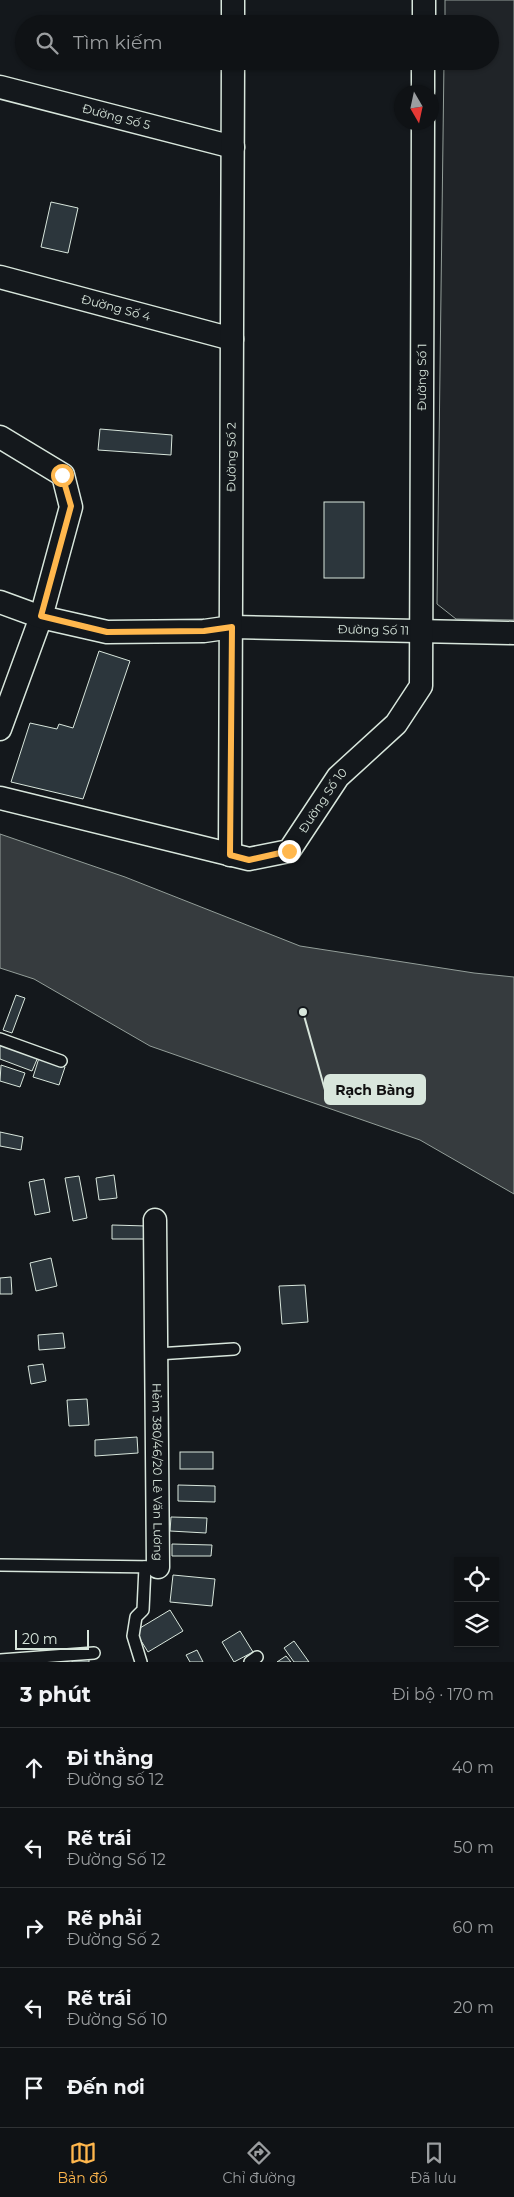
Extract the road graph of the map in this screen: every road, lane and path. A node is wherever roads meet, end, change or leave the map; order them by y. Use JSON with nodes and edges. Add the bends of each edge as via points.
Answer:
{"nodes":[{"id":1,"x":233,"y":0,"type":"edge"},
{"id":2,"x":424,"y":0,"type":"edge"},
{"id":3,"x":233,"y":15,"type":"edge"},
{"id":4,"x":424,"y":15,"type":"edge"},
{"id":5,"x":233,"y":70,"type":"edge"},
{"id":6,"x":423,"y":70,"type":"edge"},
{"id":7,"x":423,"y":85,"type":"edge"},
{"id":8,"x":0,"y":86,"type":"edge"},
{"id":9,"x":423,"y":130,"type":"edge"},
{"id":10,"x":233,"y":147,"type":"junction"},
{"id":11,"x":0,"y":277,"type":"edge"},
{"id":12,"x":232,"y":339,"type":"junction"},
{"id":13,"x":0,"y":437,"type":"edge"},
{"id":14,"x":0,"y":602,"type":"edge"},
{"id":15,"x":41,"y":616,"type":"junction"},
{"id":16,"x":232,"y":627,"type":"junction"},
{"id":17,"x":420,"y":631,"type":"junction"},
{"id":18,"x":514,"y":632,"type":"edge"},
{"id":19,"x":0,"y":729,"type":"edge"},
{"id":20,"x":0,"y":798,"type":"edge"},
{"id":21,"x":230,"y":855,"type":"junction"},
{"id":22,"x":0,"y":1039,"type":"edge"},
{"id":23,"x":61,"y":1061,"type":"dead end"},
{"id":24,"x":154,"y":1220,"type":"dead end"},
{"id":25,"x":234,"y":1349,"type":"dead end"},
{"id":26,"x":157,"y":1354,"type":"junction"},
{"id":27,"x":0,"y":1565,"type":"edge"},
{"id":28,"x":152,"y":1567,"type":"junction"},
{"id":29,"x":94,"y":1654,"type":"dead end"},
{"id":30,"x":0,"y":1660,"type":"edge"},
{"id":31,"x":141,"y":1662,"type":"edge"}],
"edges":[{"from":1,"to":3,"type":"street"},
{"from":2,"to":4,"type":"street"},
{"from":5,"to":10,"type":"street","name":"Đường Số 2"},
{"from":6,"to":7,"type":"street"},
{"from":8,"to":10,"type":"street","name":"Đường Số 5"},
{"from":9,"to":17,"type":"street","name":"Đường Số 1"},
{"from":10,"to":12,"type":"street","name":"Đường Số 2"},
{"from":11,"to":12,"type":"street","name":"Đường Số 4"},
{"from":12,"to":16,"type":"street","name":"Đường Số 2"},
{"from":13,"to":15,"type":"street","via":[[62,475],[71,506]]},
{"from":14,"to":15,"type":"street","name":"Đường Số 11"},
{"from":15,"to":16,"type":"street","name":"Đường Số 11","via":[[107,632],[204,631]]},
{"from":15,"to":19,"type":"street"},
{"from":16,"to":17,"type":"street","name":"Đường Số 11"},
{"from":16,"to":21,"type":"street","name":"Đường Số 2"},
{"from":17,"to":18,"type":"street","name":"Đường Số 11"},
{"from":17,"to":21,"type":"street","name":"Đường Số 10","via":[[421,686],[396,724],[338,777],[289,851],[249,860]]},
{"from":20,"to":21,"type":"street","name":"Đường Số 10"},
{"from":22,"to":23,"type":"lane"},
{"from":24,"to":26,"type":"street","name":"Hẻm 380/46/20 Lê Văn Lương"},
{"from":25,"to":26,"type":"lane"},
{"from":26,"to":28,"type":"street","name":"Hẻm 380/46/20 Lê Văn Lương"},
{"from":27,"to":28,"type":"lane","name":"Hẻm 380/46/20 Lê Văn Lương"},
{"from":28,"to":31,"type":"lane","via":[[143,1610],[136,1617],[133,1636]]},
{"from":29,"to":30,"type":"lane"}]}
